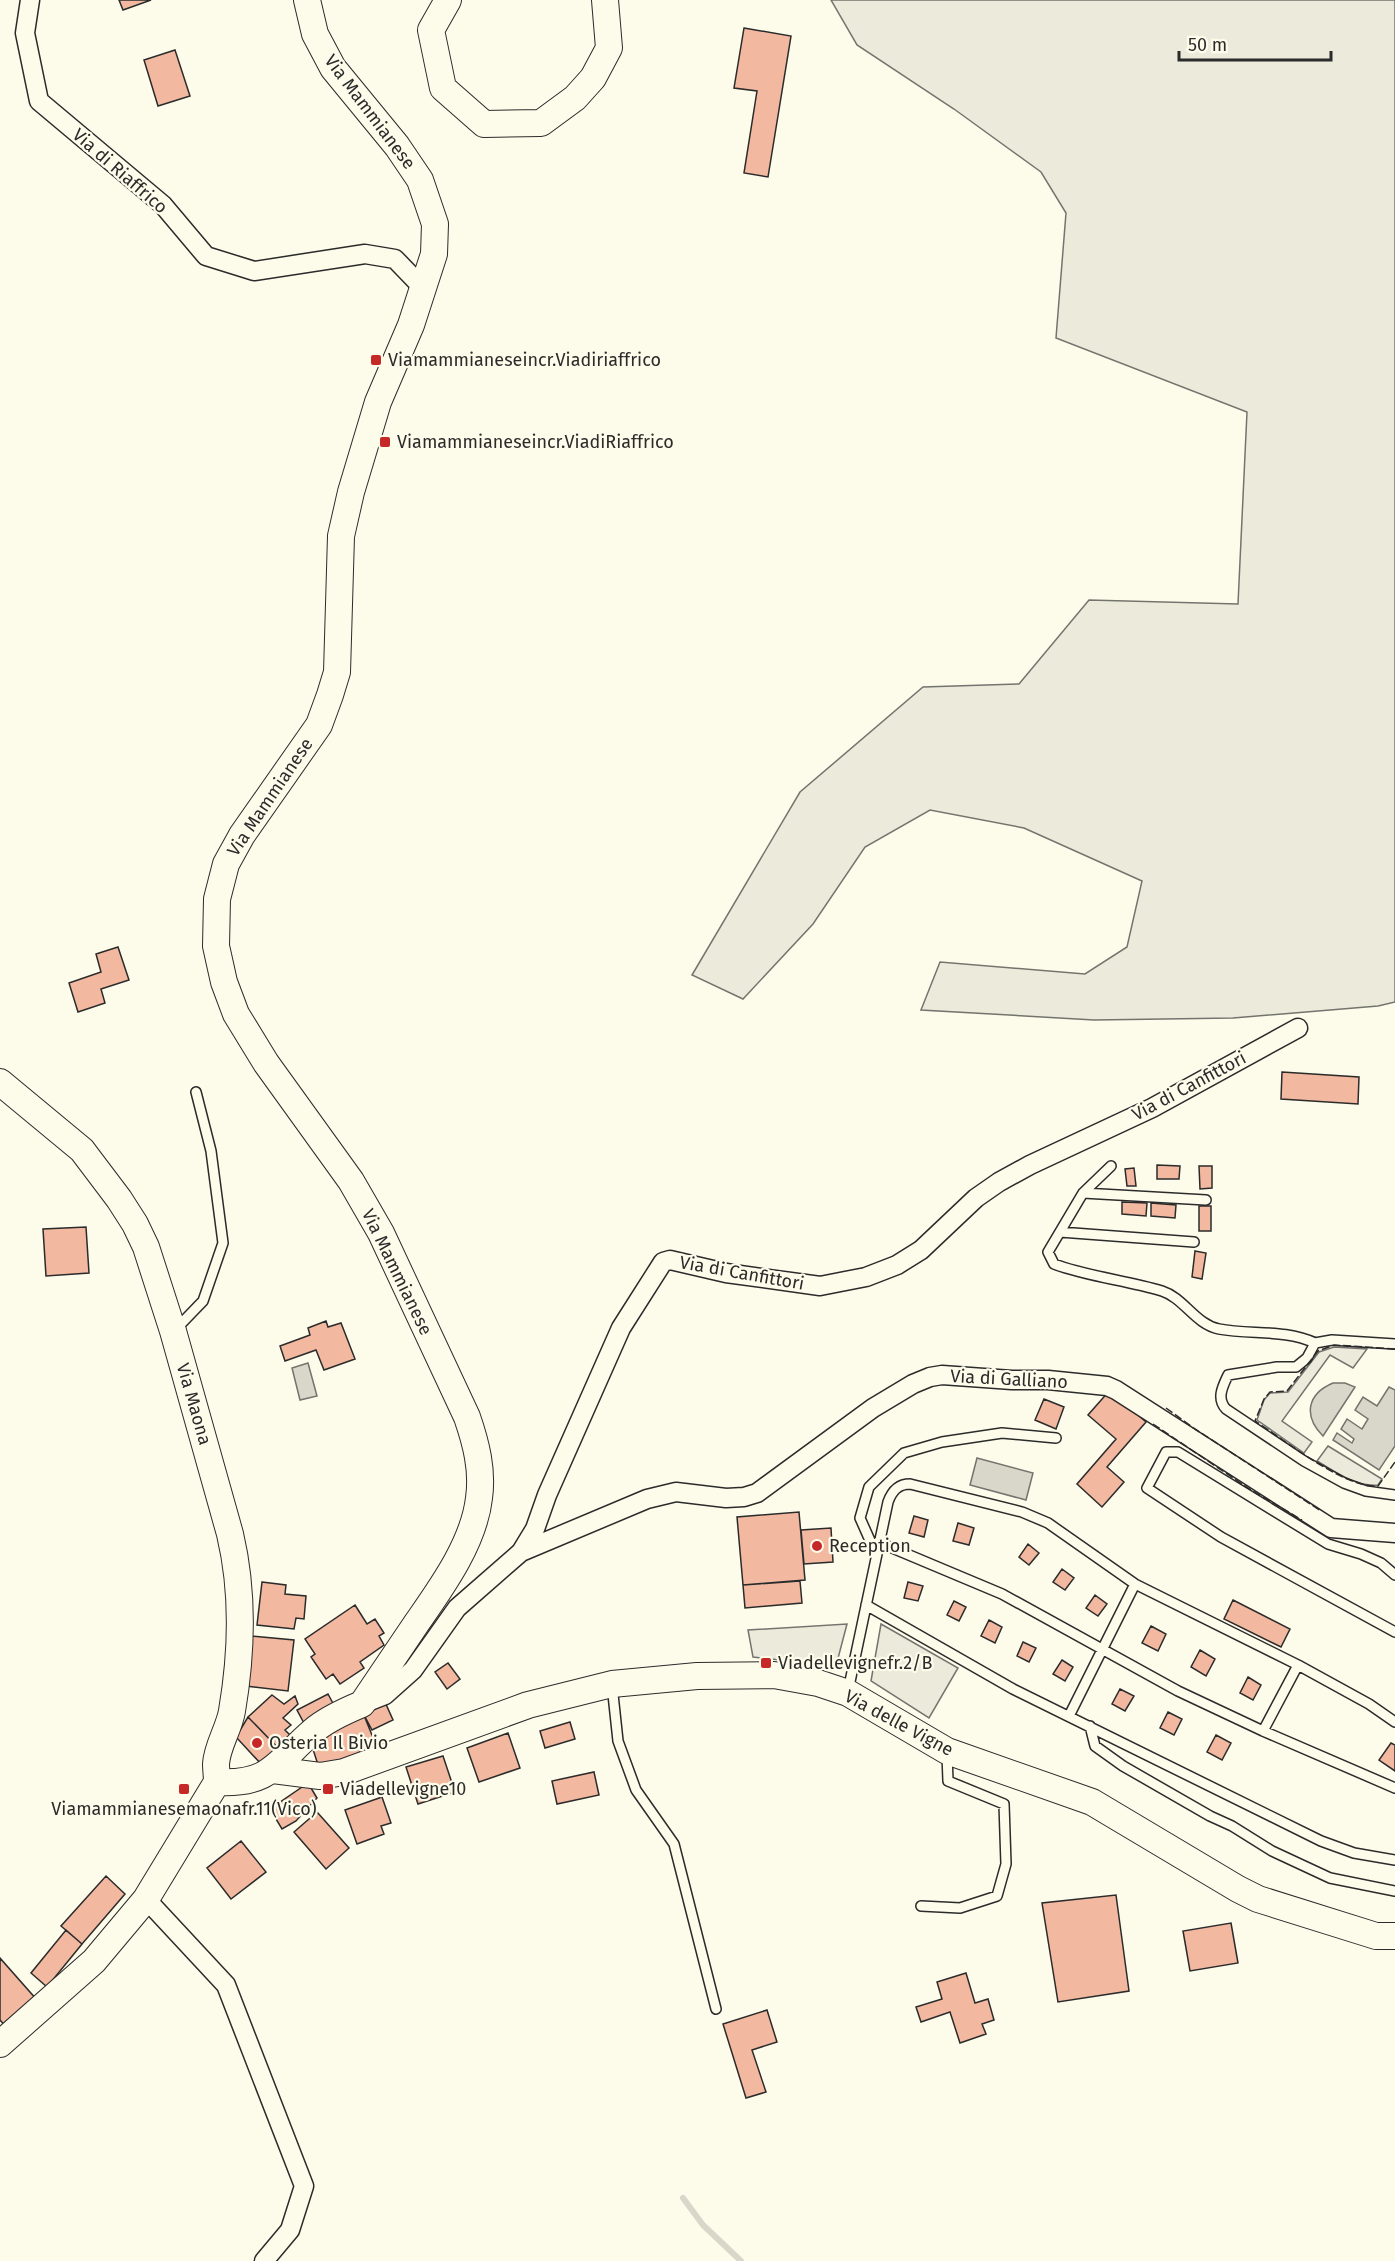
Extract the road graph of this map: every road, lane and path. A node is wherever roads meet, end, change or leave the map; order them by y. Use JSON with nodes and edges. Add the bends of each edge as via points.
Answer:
{"nodes":[{"id":1,"x":30,"y":0,"type":"edge"},
{"id":2,"x":307,"y":0,"type":"edge"},
{"id":3,"x":448,"y":0,"type":"edge"},
{"id":4,"x":605,"y":0,"type":"edge"},
{"id":5,"x":423,"y":288,"type":"junction"},
{"id":6,"x":1298,"y":1028,"type":"dead end"},
{"id":7,"x":0,"y":1082,"type":"edge"},
{"id":8,"x":196,"y":1092,"type":"dead end"},
{"id":9,"x":1111,"y":1166,"type":"dead end"},
{"id":10,"x":1083,"y":1193,"type":"junction"},
{"id":11,"x":1206,"y":1200,"type":"dead end"},
{"id":12,"x":1060,"y":1232,"type":"junction"},
{"id":13,"x":1194,"y":1242,"type":"dead end"},
{"id":14,"x":173,"y":1331,"type":"junction"},
{"id":15,"x":1315,"y":1342,"type":"junction"},
{"id":16,"x":1395,"y":1344,"type":"edge"},
{"id":17,"x":1056,"y":1438,"type":"dead end"},
{"id":18,"x":1395,"y":1495,"type":"edge"},
{"id":19,"x":1395,"y":1533,"type":"edge"},
{"id":20,"x":878,"y":1542,"type":"junction"},
{"id":21,"x":521,"y":1552,"type":"junction"},
{"id":22,"x":876,"y":1554,"type":"junction"},
{"id":23,"x":1395,"y":1575,"type":"edge"},
{"id":24,"x":1136,"y":1584,"type":"junction"},
{"id":25,"x":866,"y":1605,"type":"junction"},
{"id":26,"x":1395,"y":1632,"type":"edge"},
{"id":27,"x":1101,"y":1648,"type":"junction"},
{"id":28,"x":1298,"y":1665,"type":"junction"},
{"id":29,"x":612,"y":1684,"type":"junction"},
{"id":30,"x":848,"y":1693,"type":"junction"},
{"id":31,"x":362,"y":1704,"type":"junction"},
{"id":32,"x":1069,"y":1716,"type":"junction"},
{"id":33,"x":1395,"y":1722,"type":"edge"},
{"id":34,"x":1090,"y":1726,"type":"junction"},
{"id":35,"x":1263,"y":1731,"type":"junction"},
{"id":36,"x":947,"y":1751,"type":"junction"},
{"id":37,"x":273,"y":1770,"type":"junction"},
{"id":38,"x":217,"y":1782,"type":"junction"},
{"id":39,"x":1395,"y":1788,"type":"edge"},
{"id":40,"x":1395,"y":1860,"type":"edge"},
{"id":41,"x":1395,"y":1891,"type":"edge"},
{"id":42,"x":146,"y":1899,"type":"junction"},
{"id":43,"x":921,"y":1906,"type":"dead end"},
{"id":44,"x":1395,"y":1936,"type":"edge"},
{"id":45,"x":716,"y":2009,"type":"dead end"},
{"id":46,"x":0,"y":2044,"type":"edge"},
{"id":47,"x":264,"y":2261,"type":"edge"}],
"edges":[{"from":1,"to":5,"type":"street","name":"Via di Riaffrico","via":[[25,33],[39,101],[163,206],[206,256],[254,270],[365,254],[394,259]]},
{"from":2,"to":5,"type":"main road","name":"Via Mammianese","via":[[315,34],[333,68],[420,180],[435,224],[434,255]]},
{"from":3,"to":4,"type":"main road","via":[[431,30],[443,88],[484,124],[541,123],[575,98],[593,78],[609,48]]},
{"from":5,"to":31,"type":"main road","name":"Via Mammianese","via":[[378,402],[351,492],[341,536],[337,672],[330,694],[319,725],[232,850],[220,881],[216,925],[224,982],[237,1014],[266,1063],[351,1181],[381,1233],[475,1440],[479,1499],[471,1528],[447,1578]]},
{"from":6,"to":21,"type":"street","name":"Via di Canfittori","via":[[1152,1108],[999,1182],[976,1197],[921,1250],[866,1277],[820,1286],[726,1273],[670,1260],[663,1263],[621,1328],[535,1528]]},
{"from":7,"to":14,"type":"main road","name":"Via Maona","via":[[82,1149],[119,1199],[146,1247]]},
{"from":8,"to":14,"type":"lane","via":[[211,1151],[223,1243],[203,1301]]},
{"from":9,"to":10,"type":"lane"},
{"from":10,"to":11,"type":"lane"},
{"from":10,"to":12,"type":"lane"},
{"from":12,"to":13,"type":"lane"},
{"from":12,"to":15,"type":"lane","via":[[1048,1252],[1054,1264],[1164,1292],[1205,1325],[1300,1336]]},
{"from":14,"to":38,"type":"main road","name":"Via Maona","via":[[238,1564],[240,1650],[230,1720],[216,1762]]},
{"from":15,"to":16,"type":"lane"},
{"from":15,"to":18,"type":"lane","via":[[1307,1358],[1296,1367],[1228,1375],[1220,1392],[1222,1405],[1304,1461],[1344,1483]]},
{"from":17,"to":22,"type":"lane","via":[[1002,1434],[942,1442],[904,1453],[869,1487],[860,1518]]},
{"from":19,"to":21,"type":"street","name":"Via di Galliano","via":[[1331,1528],[1107,1386],[942,1375],[913,1384],[873,1408],[757,1493],[726,1498],[664,1494]]},
{"from":20,"to":22,"type":"lane"},
{"from":20,"to":24,"type":"lane","via":[[890,1496],[900,1486],[914,1484],[1036,1518],[1060,1530]]},
{"from":20,"to":27,"type":"lane","via":[[1002,1594]]},
{"from":21,"to":31,"type":"street","name":"Via di Canfittori","via":[[457,1608],[413,1670],[385,1695]]},
{"from":22,"to":25,"type":"lane"},
{"from":23,"to":26,"type":"lane","via":[[1381,1563],[1328,1544],[1178,1452],[1166,1452],[1147,1488],[1221,1537]]},
{"from":24,"to":27,"type":"lane"},
{"from":24,"to":28,"type":"lane"},
{"from":25,"to":30,"type":"lane"},
{"from":25,"to":32,"type":"lane","via":[[1013,1689]]},
{"from":27,"to":32,"type":"lane"},
{"from":27,"to":35,"type":"lane","via":[[1178,1691]]},
{"from":28,"to":33,"type":"lane"},
{"from":28,"to":35,"type":"lane"},
{"from":29,"to":30,"type":"main road","name":"Via delle Vigne","via":[[697,1676],[774,1675]]},
{"from":29,"to":37,"type":"main road","name":"Via delle Vigne","via":[[528,1706],[344,1772],[320,1776]]},
{"from":29,"to":45,"type":"lane","via":[[618,1741],[636,1790],[674,1844]]},
{"from":30,"to":36,"type":"main road","name":"Via delle Vigne"},
{"from":31,"to":37,"type":"main road","via":[[314,1730]]},
{"from":32,"to":34,"type":"lane"},
{"from":34,"to":40,"type":"lane","via":[[1321,1841],[1354,1853]]},
{"from":34,"to":41,"type":"lane","via":[[1095,1746],[1123,1766],[1272,1851],[1330,1878]]},
{"from":35,"to":39,"type":"lane"},
{"from":36,"to":43,"type":"lane","via":[[948,1781],[1004,1804],[1006,1864],[997,1896],[960,1908]]},
{"from":36,"to":44,"type":"main road","name":"Via delle Vigne","via":[[1092,1802],[1258,1899],[1376,1936]]},
{"from":37,"to":38,"type":"main road","via":[[248,1782]]},
{"from":38,"to":42,"type":"main road"},
{"from":42,"to":46,"type":"main road","via":[[94,1961]]},
{"from":42,"to":47,"type":"street","via":[[226,1985],[304,2186],[291,2230]]}]}
